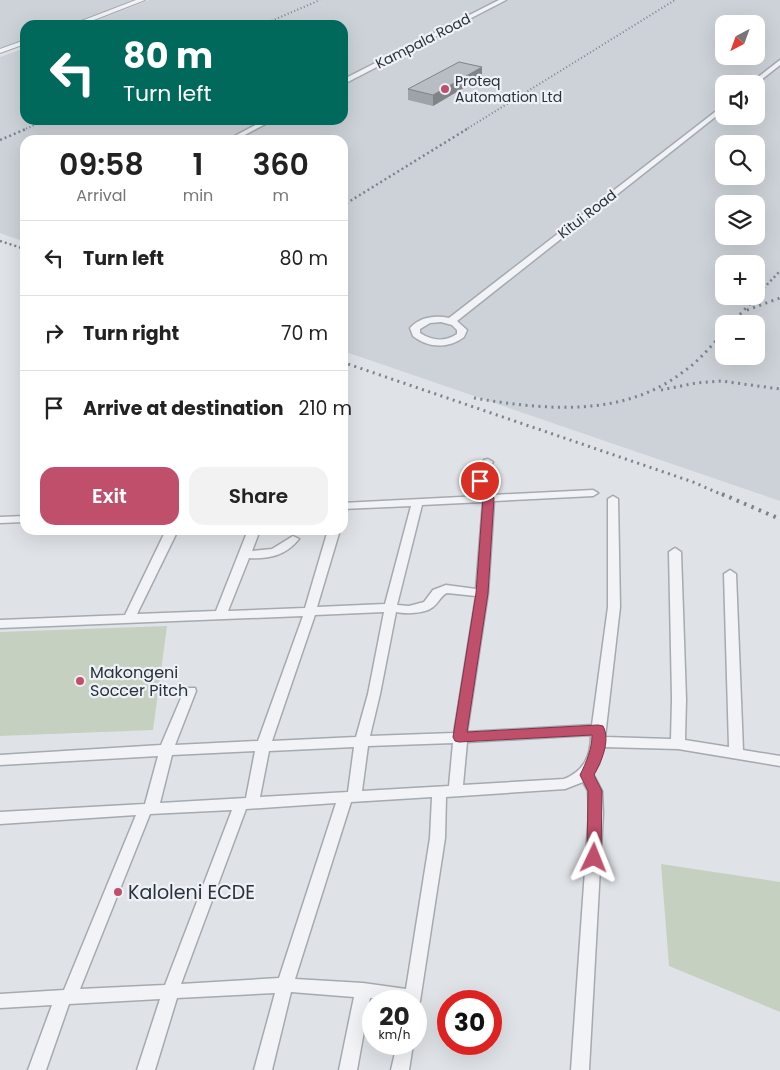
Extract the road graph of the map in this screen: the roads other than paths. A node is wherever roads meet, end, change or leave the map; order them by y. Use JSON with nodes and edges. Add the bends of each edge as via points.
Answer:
{"nodes":[{"id":1,"x":140,"y":0,"type":"edge"},
{"id":2,"x":503,"y":0,"type":"edge"},
{"id":3,"x":86,"y":20,"type":"edge"},
{"id":4,"x":20,"y":45,"type":"edge"},
{"id":5,"x":0,"y":52,"type":"edge"},
{"id":6,"x":780,"y":62,"type":"edge"},
{"id":7,"x":763,"y":75,"type":"edge"},
{"id":8,"x":348,"y":80,"type":"edge"},
{"id":9,"x":715,"y":114,"type":"edge"},
{"id":10,"x":260,"y":125,"type":"edge"},
{"id":11,"x":240,"y":135,"type":"edge"},
{"id":12,"x":451,"y":321,"type":"dead end"},
{"id":13,"x":488,"y":462,"type":"dead end"},
{"id":14,"x":593,"y":492,"type":"dead end"},
{"id":15,"x":489,"y":498,"type":"junction"},
{"id":16,"x":613,"y":499,"type":"dead end"},
{"id":17,"x":417,"y":504,"type":"junction"},
{"id":18,"x":348,"y":506,"type":"edge"},
{"id":19,"x":20,"y":519,"type":"edge"},
{"id":20,"x":0,"y":520,"type":"edge"},
{"id":21,"x":170,"y":535,"type":"edge"},
{"id":22,"x":252,"y":535,"type":"edge"},
{"id":23,"x":332,"y":535,"type":"edge"},
{"id":24,"x":293,"y":539,"type":"dead end"},
{"id":25,"x":674,"y":552,"type":"dead end"},
{"id":26,"x":245,"y":554,"type":"junction"},
{"id":27,"x":730,"y":574,"type":"dead end"},
{"id":28,"x":482,"y":593,"type":"junction"},
{"id":29,"x":392,"y":608,"type":"junction"},
{"id":30,"x":308,"y":612,"type":"junction"},
{"id":31,"x":220,"y":616,"type":"junction"},
{"id":32,"x":129,"y":619,"type":"junction"},
{"id":33,"x":0,"y":624,"type":"edge"},
{"id":34,"x":190,"y":691,"type":"dead end"},
{"id":35,"x":599,"y":736,"type":"junction"},
{"id":36,"x":459,"y":737,"type":"junction"},
{"id":37,"x":362,"y":741,"type":"junction"},
{"id":38,"x":678,"y":744,"type":"junction"},
{"id":39,"x":263,"y":746,"type":"junction"},
{"id":40,"x":166,"y":750,"type":"junction"},
{"id":41,"x":736,"y":754,"type":"junction"},
{"id":42,"x":0,"y":760,"type":"edge"},
{"id":43,"x":780,"y":761,"type":"edge"},
{"id":44,"x":587,"y":775,"type":"junction"},
{"id":45,"x":455,"y":791,"type":"junction"},
{"id":46,"x":439,"y":792,"type":"junction"},
{"id":47,"x":350,"y":798,"type":"junction"},
{"id":48,"x":247,"y":804,"type":"junction"},
{"id":49,"x":148,"y":810,"type":"junction"},
{"id":50,"x":0,"y":818,"type":"edge"},
{"id":51,"x":285,"y":985,"type":"junction"},
{"id":52,"x":171,"y":990,"type":"junction"},
{"id":53,"x":363,"y":990,"type":"edge"},
{"id":54,"x":415,"y":990,"type":"edge"},
{"id":55,"x":362,"y":995,"type":"edge"},
{"id":56,"x":66,"y":997,"type":"junction"},
{"id":57,"x":0,"y":1001,"type":"edge"},
{"id":58,"x":403,"y":1055,"type":"edge"},
{"id":59,"x":37,"y":1070,"type":"edge"},
{"id":60,"x":146,"y":1070,"type":"edge"},
{"id":61,"x":263,"y":1070,"type":"edge"},
{"id":62,"x":348,"y":1070,"type":"edge"},
{"id":63,"x":400,"y":1070,"type":"edge"},
{"id":64,"x":580,"y":1070,"type":"edge"}],
"edges":[{"from":1,"to":3,"type":"street"},
{"from":2,"to":8,"type":"street","name":"Kampala Road"},
{"from":4,"to":5,"type":"street"},
{"from":6,"to":7,"type":"street"},
{"from":9,"to":12,"type":"street","name":"Kitui Road"},
{"from":10,"to":11,"type":"street"},
{"from":13,"to":15,"type":"street","via":[[480,474],[482,489]]},
{"from":14,"to":15,"type":"street"},
{"from":15,"to":17,"type":"street"},
{"from":15,"to":28,"type":"street"},
{"from":16,"to":35,"type":"street","via":[[614,607]]},
{"from":17,"to":18,"type":"street"},
{"from":17,"to":29,"type":"street"},
{"from":19,"to":20,"type":"street"},
{"from":21,"to":32,"type":"street"},
{"from":22,"to":26,"type":"street"},
{"from":23,"to":30,"type":"street"},
{"from":24,"to":26,"type":"street","via":[[280,552]]},
{"from":25,"to":38,"type":"street"},
{"from":26,"to":31,"type":"street"},
{"from":27,"to":41,"type":"street"},
{"from":28,"to":29,"type":"street","via":[[446,589],[437,593],[423,608]]},
{"from":28,"to":36,"type":"street"},
{"from":29,"to":30,"type":"street"},
{"from":29,"to":37,"type":"street"},
{"from":30,"to":31,"type":"street"},
{"from":30,"to":39,"type":"street"},
{"from":31,"to":32,"type":"street"},
{"from":32,"to":33,"type":"street"},
{"from":34,"to":40,"type":"street"},
{"from":35,"to":36,"type":"street"},
{"from":35,"to":38,"type":"street"},
{"from":35,"to":44,"type":"street"},
{"from":36,"to":37,"type":"street"},
{"from":36,"to":45,"type":"street"},
{"from":37,"to":39,"type":"street"},
{"from":37,"to":47,"type":"street"},
{"from":38,"to":41,"type":"street"},
{"from":39,"to":40,"type":"street"},
{"from":39,"to":48,"type":"street"},
{"from":40,"to":42,"type":"street"},
{"from":40,"to":49,"type":"street"},
{"from":41,"to":43,"type":"street"},
{"from":44,"to":45,"type":"street","via":[[565,784]]},
{"from":44,"to":64,"type":"street","via":[[595,791],[596,812]]},
{"from":45,"to":46,"type":"street"},
{"from":46,"to":47,"type":"street"},
{"from":46,"to":54,"type":"street","via":[[439,830]]},
{"from":47,"to":48,"type":"street"},
{"from":47,"to":51,"type":"street"},
{"from":48,"to":49,"type":"street"},
{"from":48,"to":52,"type":"street"},
{"from":49,"to":50,"type":"street"},
{"from":49,"to":56,"type":"street"},
{"from":51,"to":52,"type":"street"},
{"from":51,"to":53,"type":"street"},
{"from":51,"to":61,"type":"street"},
{"from":52,"to":56,"type":"street"},
{"from":52,"to":60,"type":"street"},
{"from":55,"to":62,"type":"street"},
{"from":56,"to":57,"type":"street"},
{"from":56,"to":59,"type":"street"},
{"from":58,"to":63,"type":"street"}]}
